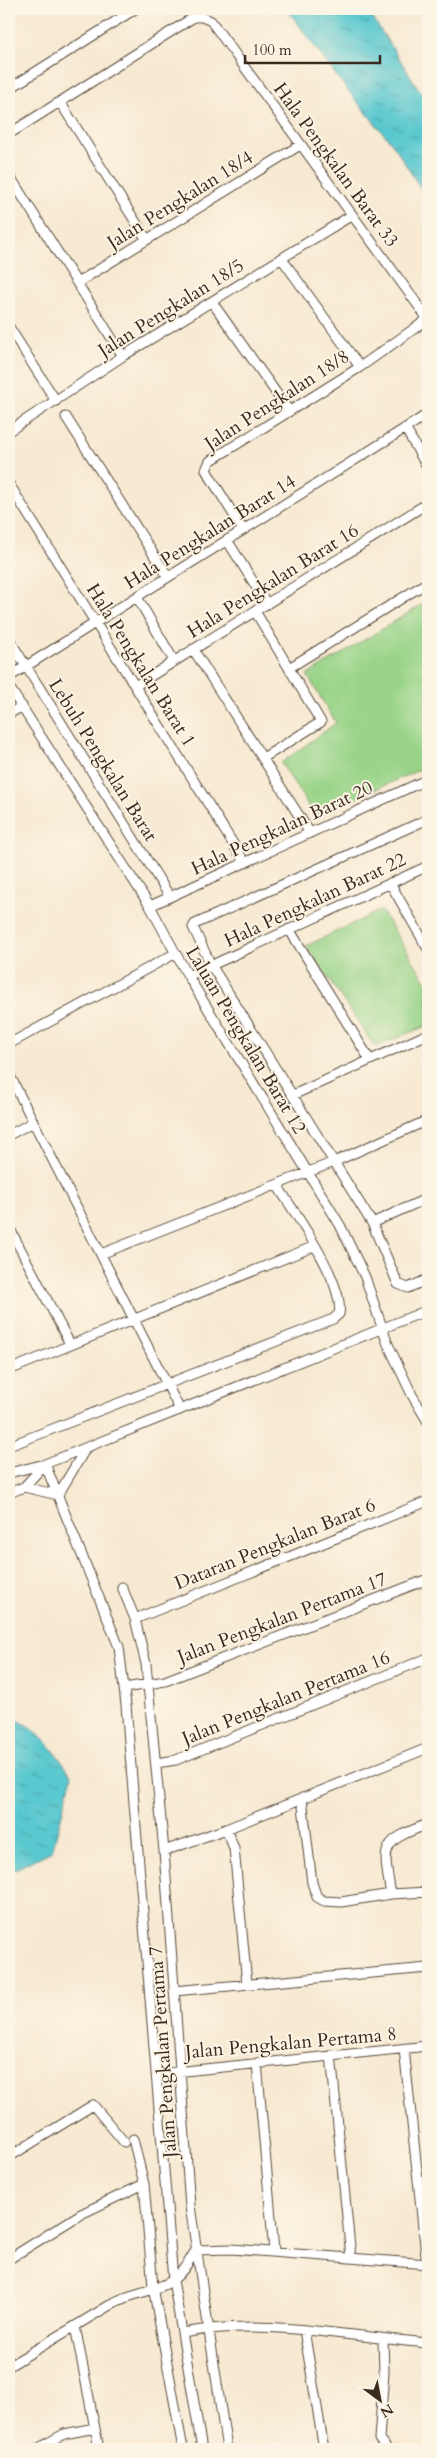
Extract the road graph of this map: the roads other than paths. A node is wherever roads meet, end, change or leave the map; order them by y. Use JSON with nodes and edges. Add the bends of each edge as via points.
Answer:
{"nodes":[{"id":1,"x":135,"y":9,"type":"edge"},
{"id":2,"x":425,"y":9,"type":"edge"},
{"id":3,"x":428,"y":13,"type":"edge"},
{"id":4,"x":9,"y":89,"type":"edge"},
{"id":5,"x":60,"y":102,"type":"junction"},
{"id":6,"x":9,"y":134,"type":"edge"},
{"id":7,"x":300,"y":145,"type":"junction"},
{"id":8,"x":9,"y":175,"type":"edge"},
{"id":9,"x":352,"y":215,"type":"junction"},
{"id":10,"x":148,"y":240,"type":"junction"},
{"id":11,"x":282,"y":259,"type":"junction"},
{"id":12,"x":77,"y":284,"type":"junction"},
{"id":13,"x":212,"y":302,"type":"junction"},
{"id":14,"x":428,"y":319,"type":"edge"},
{"id":15,"x":9,"y":327,"type":"edge"},
{"id":16,"x":123,"y":356,"type":"junction"},
{"id":17,"x":360,"y":367,"type":"junction"},
{"id":18,"x":56,"y":401,"type":"junction"},
{"id":19,"x":289,"y":411,"type":"junction"},
{"id":20,"x":428,"y":414,"type":"edge"},
{"id":21,"x":66,"y":417,"type":"dead end"},
{"id":22,"x":405,"y":428,"type":"junction"},
{"id":23,"x":9,"y":432,"type":"edge"},
{"id":24,"x":428,"y":468,"type":"edge"},
{"id":25,"x":9,"y":484,"type":"edge"},
{"id":26,"x":428,"y":503,"type":"edge"},
{"id":27,"x":243,"y":530,"type":"junction"},
{"id":28,"x":227,"y":540,"type":"junction"},
{"id":29,"x":168,"y":577,"type":"junction"},
{"id":30,"x":428,"y":582,"type":"edge"},
{"id":31,"x":137,"y":597,"type":"junction"},
{"id":32,"x":267,"y":604,"type":"junction"},
{"id":33,"x":255,"y":611,"type":"junction"},
{"id":34,"x":95,"y":623,"type":"junction"},
{"id":35,"x":9,"y":639,"type":"edge"},
{"id":36,"x":193,"y":649,"type":"junction"},
{"id":37,"x":174,"y":661,"type":"junction"},
{"id":38,"x":26,"y":666,"type":"junction"},
{"id":39,"x":289,"y":668,"type":"junction"},
{"id":40,"x":9,"y":677,"type":"edge"},
{"id":41,"x":135,"y":686,"type":"junction"},
{"id":42,"x":9,"y":687,"type":"edge"},
{"id":43,"x":22,"y":706,"type":"junction"},
{"id":44,"x":9,"y":714,"type":"edge"},
{"id":45,"x":263,"y":758,"type":"junction"},
{"id":46,"x":428,"y":779,"type":"edge"},
{"id":47,"x":428,"y":819,"type":"edge"},
{"id":48,"x":310,"y":833,"type":"junction"},
{"id":49,"x":245,"y":863,"type":"junction"},
{"id":50,"x":428,"y":866,"type":"edge"},
{"id":51,"x":390,"y":883,"type":"junction"},
{"id":52,"x":170,"y":897,"type":"junction"},
{"id":53,"x":150,"y":906,"type":"junction"},
{"id":54,"x":289,"y":930,"type":"junction"},
{"id":55,"x":428,"y":948,"type":"edge"},
{"id":56,"x":174,"y":954,"type":"junction"},
{"id":57,"x":212,"y":965,"type":"junction"},
{"id":58,"x":188,"y":976,"type":"junction"},
{"id":59,"x":428,"y":1034,"type":"edge"},
{"id":60,"x":9,"y":1044,"type":"edge"},
{"id":61,"x":370,"y":1060,"type":"junction"},
{"id":62,"x":9,"y":1074,"type":"edge"},
{"id":63,"x":293,"y":1095,"type":"junction"},
{"id":64,"x":428,"y":1120,"type":"edge"},
{"id":65,"x":33,"y":1122,"type":"junction"},
{"id":66,"x":9,"y":1136,"type":"edge"},
{"id":67,"x":334,"y":1162,"type":"junction"},
{"id":68,"x":308,"y":1173,"type":"junction"},
{"id":69,"x":277,"y":1185,"type":"junction"},
{"id":70,"x":428,"y":1198,"type":"edge"},
{"id":71,"x":372,"y":1223,"type":"junction"},
{"id":72,"x":9,"y":1227,"type":"edge"},
{"id":73,"x":315,"y":1246,"type":"junction"},
{"id":74,"x":101,"y":1254,"type":"junction"},
{"id":75,"x":428,"y":1279,"type":"edge"},
{"id":76,"x":428,"y":1310,"type":"edge"},
{"id":77,"x":134,"y":1319,"type":"junction"},
{"id":78,"x":383,"y":1328,"type":"junction"},
{"id":79,"x":70,"y":1344,"type":"junction"},
{"id":80,"x":9,"y":1370,"type":"edge"},
{"id":81,"x":167,"y":1384,"type":"junction"},
{"id":82,"x":180,"y":1410,"type":"junction"},
{"id":83,"x":425,"y":1410,"type":"edge"},
{"id":84,"x":428,"y":1422,"type":"edge"},
{"id":85,"x":9,"y":1446,"type":"edge"},
{"id":86,"x":86,"y":1448,"type":"junction"},
{"id":87,"x":45,"y":1464,"type":"junction"},
{"id":88,"x":9,"y":1473,"type":"edge"},
{"id":89,"x":24,"y":1487,"type":"junction"},
{"id":90,"x":9,"y":1493,"type":"edge"},
{"id":91,"x":58,"y":1495,"type":"junction"},
{"id":92,"x":428,"y":1501,"type":"edge"},
{"id":93,"x":428,"y":1578,"type":"edge"},
{"id":94,"x":122,"y":1587,"type":"dead end"},
{"id":95,"x":135,"y":1618,"type":"junction"},
{"id":96,"x":428,"y":1658,"type":"edge"},
{"id":97,"x":147,"y":1684,"type":"junction"},
{"id":98,"x":125,"y":1688,"type":"junction"},
{"id":99,"x":428,"y":1748,"type":"edge"},
{"id":100,"x":156,"y":1763,"type":"junction"},
{"id":101,"x":302,"y":1798,"type":"junction"},
{"id":102,"x":428,"y":1824,"type":"edge"},
{"id":103,"x":226,"y":1829,"type":"junction"},
{"id":104,"x":164,"y":1850,"type":"junction"},
{"id":105,"x":428,"y":1892,"type":"edge"},
{"id":106,"x":391,"y":1894,"type":"junction"},
{"id":107,"x":428,"y":1968,"type":"edge"},
{"id":108,"x":247,"y":1984,"type":"junction"},
{"id":109,"x":174,"y":1991,"type":"junction"},
{"id":110,"x":428,"y":2046,"type":"edge"},
{"id":111,"x":404,"y":2049,"type":"junction"},
{"id":112,"x":331,"y":2055,"type":"junction"},
{"id":113,"x":257,"y":2063,"type":"junction"},
{"id":114,"x":181,"y":2070,"type":"junction"},
{"id":115,"x":156,"y":2074,"type":"junction"},
{"id":116,"x":133,"y":2139,"type":"dead end"},
{"id":117,"x":124,"y":2142,"type":"dead end"},
{"id":118,"x":9,"y":2157,"type":"edge"},
{"id":119,"x":144,"y":2184,"type":"junction"},
{"id":120,"x":196,"y":2250,"type":"junction"},
{"id":121,"x":274,"y":2251,"type":"junction"},
{"id":122,"x":351,"y":2257,"type":"junction"},
{"id":123,"x":9,"y":2259,"type":"edge"},
{"id":124,"x":428,"y":2264,"type":"edge"},
{"id":125,"x":173,"y":2280,"type":"junction"},
{"id":126,"x":153,"y":2288,"type":"junction"},
{"id":127,"x":75,"y":2326,"type":"junction"},
{"id":128,"x":208,"y":2328,"type":"junction"},
{"id":129,"x":304,"y":2330,"type":"junction"},
{"id":130,"x":183,"y":2333,"type":"junction"},
{"id":131,"x":382,"y":2339,"type":"junction"},
{"id":132,"x":428,"y":2343,"type":"edge"},
{"id":133,"x":9,"y":2366,"type":"edge"},
{"id":134,"x":95,"y":2428,"type":"junction"},
{"id":135,"x":37,"y":2449,"type":"edge"},
{"id":136,"x":99,"y":2449,"type":"edge"},
{"id":137,"x":183,"y":2449,"type":"edge"},
{"id":138,"x":202,"y":2449,"type":"edge"},
{"id":139,"x":227,"y":2449,"type":"edge"},
{"id":140,"x":324,"y":2449,"type":"edge"},
{"id":141,"x":387,"y":2449,"type":"edge"}],
"edges":[{"from":1,"to":4,"type":"street"},
{"from":2,"to":3,"type":"street"},
{"from":5,"to":6,"type":"street"},
{"from":5,"to":7,"type":"street","name":"Hala Pengkalan Barat 33","via":[[194,17],[202,17],[211,21]]},
{"from":5,"to":10,"type":"street"},
{"from":7,"to":9,"type":"street","name":"Hala Pengkalan Barat 33"},
{"from":7,"to":10,"type":"street","name":"Jalan Pengkalan 18/4"},
{"from":8,"to":12,"type":"street"},
{"from":9,"to":11,"type":"street","name":"Jalan Pengkalan 18/5"},
{"from":9,"to":14,"type":"street","name":"Hala Pengkalan Barat 33"},
{"from":10,"to":12,"type":"street","name":"Jalan Pengkalan 18/4"},
{"from":11,"to":13,"type":"street","name":"Jalan Pengkalan 18/5"},
{"from":11,"to":17,"type":"street"},
{"from":12,"to":16,"type":"street"},
{"from":13,"to":16,"type":"street","name":"Jalan Pengkalan 18/5"},
{"from":13,"to":19,"type":"street"},
{"from":14,"to":17,"type":"street","name":"Jalan Pengkalan 18/8"},
{"from":15,"to":18,"type":"street"},
{"from":16,"to":18,"type":"street","name":"Jalan Pengkalan 18/5"},
{"from":17,"to":19,"type":"street","name":"Jalan Pengkalan 18/8"},
{"from":18,"to":23,"type":"street","name":"Jalan Pengkalan 18/5"},
{"from":19,"to":27,"type":"street","name":"Jalan Pengkalan 18/8","via":[[207,464],[206,470]]},
{"from":20,"to":22,"type":"street","name":"Hala Pengkalan Barat 14"},
{"from":21,"to":29,"type":"street"},
{"from":22,"to":24,"type":"street"},
{"from":22,"to":27,"type":"street","name":"Hala Pengkalan Barat 14"},
{"from":25,"to":34,"type":"street","name":"Hala Pengkalan Barat 1"},
{"from":26,"to":32,"type":"street","name":"Hala Pengkalan Barat 16"},
{"from":27,"to":28,"type":"street","name":"Hala Pengkalan Barat 14"},
{"from":28,"to":29,"type":"street","name":"Hala Pengkalan Barat 14"},
{"from":28,"to":32,"type":"street"},
{"from":29,"to":31,"type":"street","name":"Hala Pengkalan Barat 14"},
{"from":30,"to":39,"type":"street"},
{"from":31,"to":34,"type":"street","name":"Hala Pengkalan Barat 14"},
{"from":31,"to":37,"type":"street"},
{"from":32,"to":33,"type":"street","name":"Hala Pengkalan Barat 16"},
{"from":33,"to":36,"type":"street","name":"Hala Pengkalan Barat 16"},
{"from":33,"to":39,"type":"street"},
{"from":34,"to":38,"type":"street","name":"Hala Pengkalan Barat 14"},
{"from":34,"to":41,"type":"street","name":"Hala Pengkalan Barat 1"},
{"from":35,"to":38,"type":"street","name":"Lebuh Pengkalan Barat"},
{"from":36,"to":37,"type":"street","name":"Hala Pengkalan Barat 16"},
{"from":36,"to":45,"type":"street"},
{"from":37,"to":41,"type":"street","name":"Hala Pengkalan Barat 16"},
{"from":38,"to":40,"type":"street","name":"Hala Pengkalan Barat 14"},
{"from":38,"to":52,"type":"street","name":"Lebuh Pengkalan Barat"},
{"from":39,"to":45,"type":"street","via":[[321,722]]},
{"from":41,"to":49,"type":"street","name":"Hala Pengkalan Barat 1"},
{"from":42,"to":43,"type":"street","name":"Laluan Pengkalan Barat 12"},
{"from":43,"to":44,"type":"street"},
{"from":43,"to":53,"type":"street","name":"Laluan Pengkalan Barat 12"},
{"from":45,"to":48,"type":"street"},
{"from":46,"to":48,"type":"street","name":"Hala Pengkalan Barat 20"},
{"from":47,"to":57,"type":"street","via":[[195,924],[194,931]]},
{"from":48,"to":49,"type":"street","name":"Hala Pengkalan Barat 20"},
{"from":49,"to":52,"type":"street","name":"Hala Pengkalan Barat 20"},
{"from":50,"to":51,"type":"street","name":"Hala Pengkalan Barat 22"},
{"from":51,"to":54,"type":"street","name":"Hala Pengkalan Barat 22"},
{"from":51,"to":55,"type":"street"},
{"from":52,"to":53,"type":"street","name":"Hala Pengkalan Barat 20"},
{"from":53,"to":56,"type":"street","name":"Laluan Pengkalan Barat 12"},
{"from":54,"to":57,"type":"street","name":"Hala Pengkalan Barat 22"},
{"from":54,"to":61,"type":"street"},
{"from":56,"to":58,"type":"street","name":"Laluan Pengkalan Barat 12"},
{"from":56,"to":60,"type":"street"},
{"from":57,"to":58,"type":"street","name":"Hala Pengkalan Barat 22"},
{"from":57,"to":63,"type":"street"},
{"from":58,"to":68,"type":"street","name":"Laluan Pengkalan Barat 12"},
{"from":59,"to":61,"type":"street"},
{"from":61,"to":63,"type":"street"},
{"from":62,"to":65,"type":"street"},
{"from":63,"to":67,"type":"street"},
{"from":64,"to":67,"type":"street"},
{"from":65,"to":66,"type":"street"},
{"from":65,"to":74,"type":"street"},
{"from":67,"to":68,"type":"street"},
{"from":67,"to":71,"type":"street"},
{"from":68,"to":69,"type":"street"},
{"from":68,"to":78,"type":"street","name":"Laluan Pengkalan Barat 12","via":[[340,1225],[366,1277]]},
{"from":69,"to":73,"type":"street"},
{"from":69,"to":74,"type":"street"},
{"from":70,"to":71,"type":"street"},
{"from":71,"to":75,"type":"street","via":[[398,1284],[408,1288]]},
{"from":72,"to":79,"type":"street"},
{"from":73,"to":77,"type":"street"},
{"from":73,"to":81,"type":"street","via":[[339,1302],[339,1314]]},
{"from":74,"to":77,"type":"street"},
{"from":76,"to":78,"type":"street"},
{"from":77,"to":79,"type":"street"},
{"from":77,"to":81,"type":"street"},
{"from":78,"to":82,"type":"street"},
{"from":78,"to":83,"type":"street","name":"Laluan Pengkalan Barat 12","via":[[387,1342]]},
{"from":79,"to":80,"type":"street"},
{"from":81,"to":82,"type":"street"},
{"from":81,"to":85,"type":"street"},
{"from":82,"to":86,"type":"street"},
{"from":83,"to":84,"type":"street","name":"Laluan Pengkalan Barat 12"},
{"from":86,"to":87,"type":"street"},
{"from":86,"to":91,"type":"street"},
{"from":87,"to":88,"type":"street"},
{"from":87,"to":89,"type":"street"},
{"from":87,"to":91,"type":"street"},
{"from":89,"to":90,"type":"street"},
{"from":89,"to":91,"type":"street"},
{"from":91,"to":98,"type":"street","via":[[119,1647]]},
{"from":92,"to":95,"type":"street","name":"Dataran Pengkalan Barat 6"},
{"from":93,"to":97,"type":"street","name":"Jalan Pengkalan Pertama 17","via":[[165,1681]]},
{"from":94,"to":95,"type":"street","name":"Jalan Pengkalan Pertama 7"},
{"from":95,"to":97,"type":"street","name":"Jalan Pengkalan Pertama 7","via":[[146,1664]]},
{"from":96,"to":100,"type":"street","name":"Jalan Pengkalan Pertama 16","via":[[176,1760]]},
{"from":97,"to":98,"type":"street","name":"Jalan Pengkalan Pertama 17"},
{"from":97,"to":100,"type":"street","name":"Jalan Pengkalan Pertama 7"},
{"from":98,"to":115,"type":"street"},
{"from":99,"to":101,"type":"street"},
{"from":100,"to":104,"type":"street","name":"Jalan Pengkalan Pertama 7"},
{"from":101,"to":103,"type":"street"},
{"from":101,"to":106,"type":"street","via":[[312,1883],[318,1897],[324,1901],[342,1902]]},
{"from":102,"to":106,"type":"street","via":[[389,1844],[385,1856]]},
{"from":103,"to":104,"type":"street"},
{"from":103,"to":108,"type":"street","via":[[234,1848]]},
{"from":104,"to":109,"type":"street","name":"Jalan Pengkalan Pertama 7"},
{"from":105,"to":106,"type":"street"},
{"from":107,"to":108,"type":"street"},
{"from":108,"to":109,"type":"street"},
{"from":109,"to":114,"type":"street","name":"Jalan Pengkalan Pertama 7"},
{"from":110,"to":111,"type":"street","name":"Jalan Pengkalan Pertama 8"},
{"from":111,"to":112,"type":"street","name":"Jalan Pengkalan Pertama 8"},
{"from":111,"to":124,"type":"street"},
{"from":112,"to":113,"type":"street","name":"Jalan Pengkalan Pertama 8"},
{"from":112,"to":122,"type":"street"},
{"from":113,"to":114,"type":"street","name":"Jalan Pengkalan Pertama 8"},
{"from":113,"to":121,"type":"street"},
{"from":114,"to":115,"type":"street","name":"Jalan Pengkalan Pertama 8"},
{"from":114,"to":120,"type":"street","name":"Jalan Pengkalan Pertama 7","via":[[183,2127]]},
{"from":115,"to":125,"type":"street"},
{"from":116,"to":119,"type":"street"},
{"from":117,"to":118,"type":"street","via":[[93,2105]]},
{"from":119,"to":123,"type":"street","via":[[81,2214]]},
{"from":119,"to":126,"type":"street"},
{"from":120,"to":121,"type":"street"},
{"from":120,"to":125,"type":"street"},
{"from":120,"to":128,"type":"street","name":"Jalan Pengkalan Pertama 7"},
{"from":121,"to":122,"type":"street"},
{"from":122,"to":124,"type":"street"},
{"from":125,"to":126,"type":"street"},
{"from":125,"to":130,"type":"street"},
{"from":126,"to":127,"type":"street","via":[[130,2294]]},
{"from":126,"to":137,"type":"street"},
{"from":127,"to":133,"type":"street"},
{"from":127,"to":134,"type":"street"},
{"from":128,"to":129,"type":"street","via":[[254,2326]]},
{"from":128,"to":130,"type":"street"},
{"from":128,"to":139,"type":"street","name":"Jalan Pengkalan Pertama 7"},
{"from":129,"to":131,"type":"street"},
{"from":129,"to":140,"type":"street"},
{"from":130,"to":138,"type":"street"},
{"from":131,"to":132,"type":"street"},
{"from":131,"to":141,"type":"street","via":[[384,2373],[379,2439]]},
{"from":134,"to":135,"type":"street","via":[[64,2434]]},
{"from":134,"to":136,"type":"street"}]}
